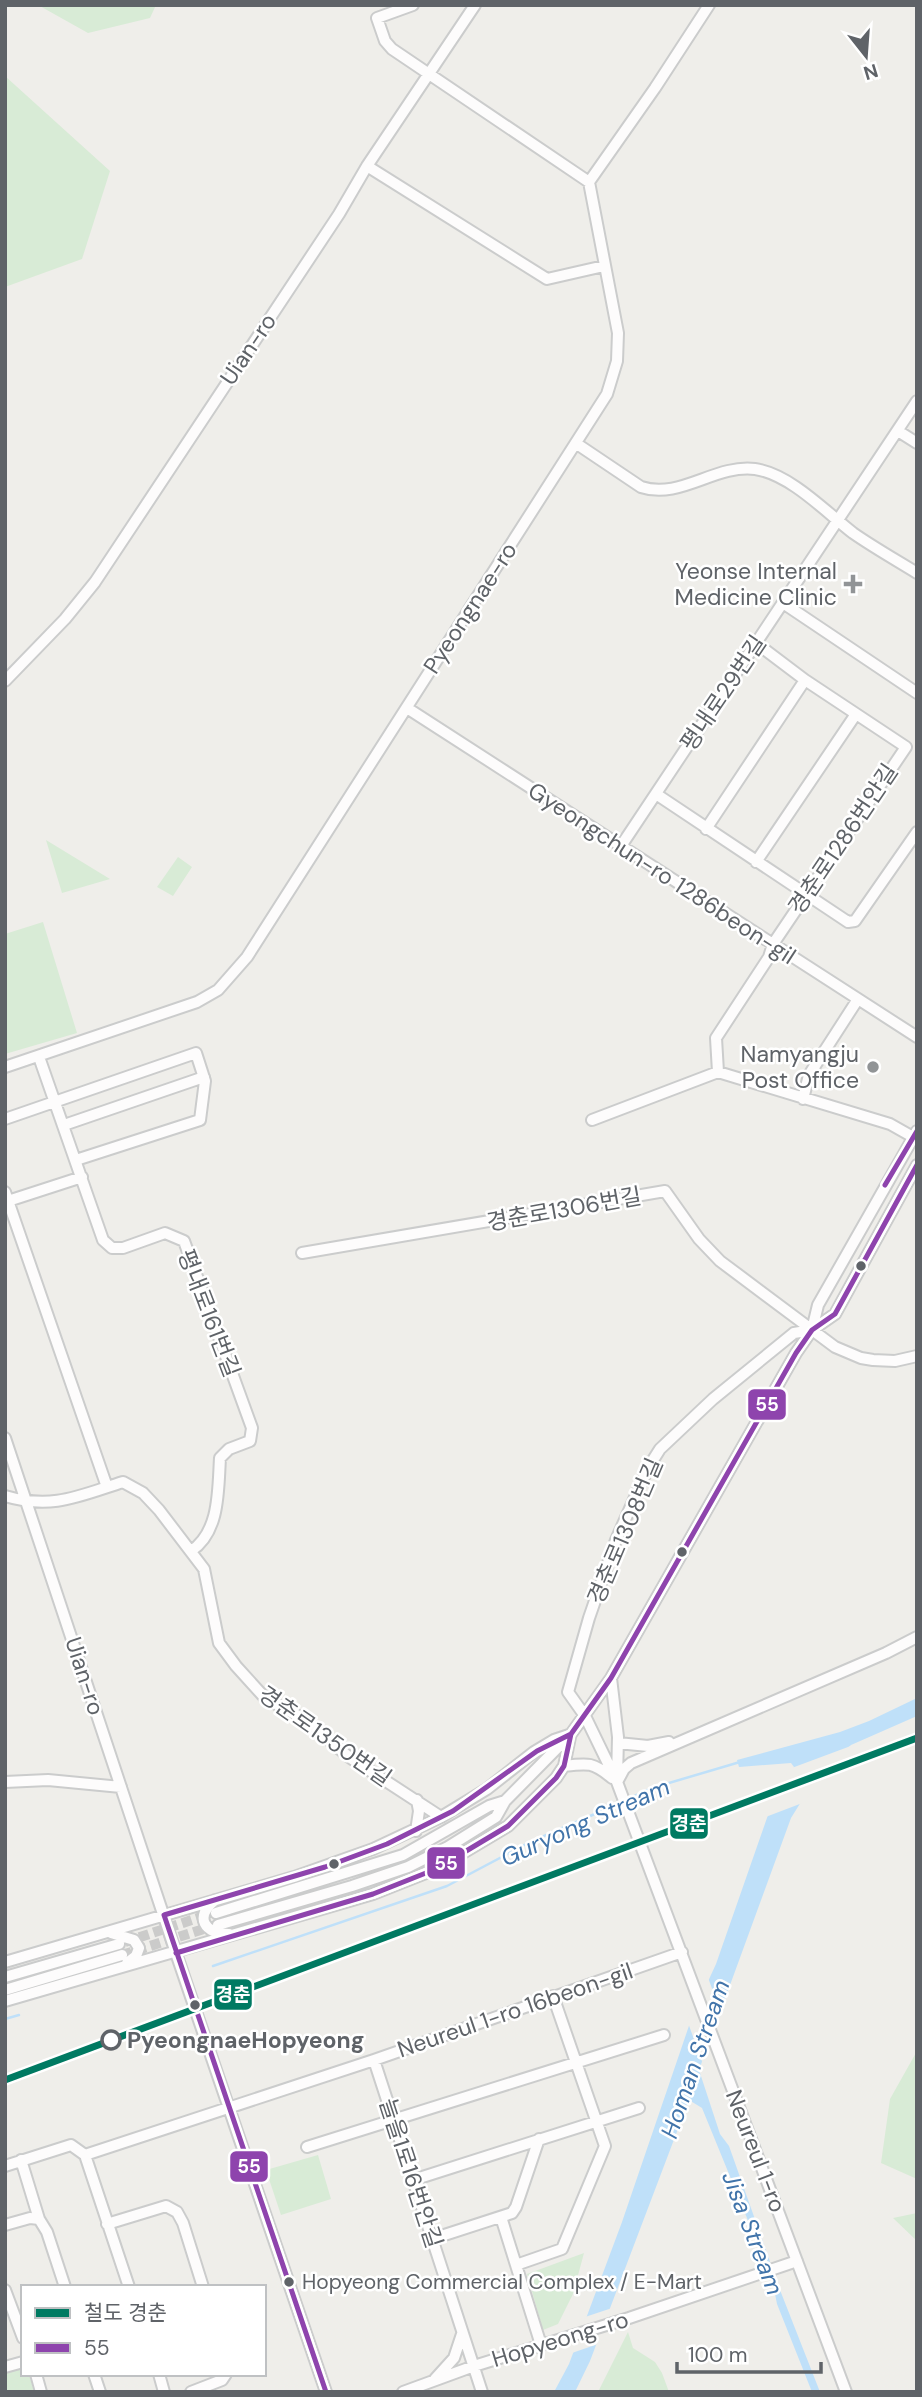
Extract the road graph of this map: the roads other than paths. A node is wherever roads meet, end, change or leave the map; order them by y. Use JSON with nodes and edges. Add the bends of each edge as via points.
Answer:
{"nodes":[{"id":1,"x":413,"y":5,"type":"edge"},
{"id":2,"x":475,"y":5,"type":"edge"},
{"id":3,"x":709,"y":5,"type":"edge"},
{"id":4,"x":429,"y":74,"type":"junction"},
{"id":5,"x":367,"y":166,"type":"junction"},
{"id":6,"x":589,"y":182,"type":"junction"},
{"id":7,"x":604,"y":266,"type":"junction"},
{"id":8,"x":917,"y":401,"type":"edge"},
{"id":9,"x":898,"y":430,"type":"junction"},
{"id":10,"x":577,"y":443,"type":"junction"},
{"id":11,"x":917,"y":443,"type":"edge"},
{"id":12,"x":836,"y":520,"type":"junction"},
{"id":13,"x":917,"y":573,"type":"edge"},
{"id":14,"x":783,"y":603,"type":"junction"},
{"id":15,"x":756,"y":643,"type":"junction"},
{"id":16,"x":805,"y":680,"type":"junction"},
{"id":17,"x":5,"y":681,"type":"edge"},
{"id":18,"x":917,"y":693,"type":"edge"},
{"id":19,"x":407,"y":708,"type":"junction"},
{"id":20,"x":856,"y":713,"type":"junction"},
{"id":21,"x":906,"y":747,"type":"junction"},
{"id":22,"x":917,"y":754,"type":"edge"},
{"id":23,"x":656,"y":794,"type":"junction"},
{"id":24,"x":706,"y":829,"type":"junction"},
{"id":25,"x":917,"y":832,"type":"edge"},
{"id":26,"x":621,"y":846,"type":"junction"},
{"id":27,"x":756,"y":862,"type":"junction"},
{"id":28,"x":805,"y":894,"type":"junction"},
{"id":29,"x":773,"y":943,"type":"junction"},
{"id":30,"x":858,"y":999,"type":"junction"},
{"id":31,"x":917,"y":1037,"type":"edge"},
{"id":32,"x":39,"y":1057,"type":"junction"},
{"id":33,"x":5,"y":1068,"type":"edge"},
{"id":34,"x":718,"y":1072,"type":"junction"},
{"id":35,"x":204,"y":1077,"type":"junction"},
{"id":36,"x":803,"y":1099,"type":"junction"},
{"id":37,"x":55,"y":1101,"type":"junction"},
{"id":38,"x":5,"y":1119,"type":"edge"},
{"id":39,"x":592,"y":1120,"type":"dead end"},
{"id":40,"x":64,"y":1125,"type":"junction"},
{"id":41,"x":915,"y":1134,"type":"edge"},
{"id":42,"x":76,"y":1160,"type":"junction"},
{"id":43,"x":917,"y":1165,"type":"edge"},
{"id":44,"x":82,"y":1177,"type":"junction"},
{"id":45,"x":7,"y":1196,"type":"edge"},
{"id":46,"x":302,"y":1253,"type":"dead end"},
{"id":47,"x":812,"y":1330,"type":"junction"},
{"id":48,"x":917,"y":1356,"type":"edge"},
{"id":49,"x":5,"y":1438,"type":"edge"},
{"id":50,"x":107,"y":1488,"type":"junction"},
{"id":51,"x":5,"y":1496,"type":"edge"},
{"id":52,"x":28,"y":1503,"type":"junction"},
{"id":53,"x":191,"y":1551,"type":"junction"},
{"id":54,"x":917,"y":1637,"type":"edge"},
{"id":55,"x":611,"y":1678,"type":"junction"},
{"id":56,"x":585,"y":1716,"type":"junction"},
{"id":57,"x":571,"y":1734,"type":"junction"},
{"id":58,"x":699,"y":1734,"type":"junction"},
{"id":59,"x":618,"y":1743,"type":"junction"},
{"id":60,"x":564,"y":1766,"type":"junction"},
{"id":61,"x":5,"y":1782,"type":"edge"},
{"id":62,"x":121,"y":1787,"type":"junction"},
{"id":63,"x":619,"y":1787,"type":"junction"},
{"id":64,"x":417,"y":1800,"type":"junction"},
{"id":65,"x":505,"y":1801,"type":"junction"},
{"id":66,"x":441,"y":1817,"type":"junction"},
{"id":67,"x":416,"y":1831,"type":"junction"},
{"id":68,"x":217,"y":1898,"type":"junction"},
{"id":69,"x":216,"y":1913,"type":"tunnel mouth"},
{"id":70,"x":164,"y":1915,"type":"junction"},
{"id":71,"x":218,"y":1925,"type":"tunnel mouth"},
{"id":72,"x":104,"y":1933,"type":"junction"},
{"id":73,"x":241,"y":1933,"type":"junction"},
{"id":74,"x":682,"y":1952,"type":"junction"},
{"id":75,"x":176,"y":1953,"type":"junction"},
{"id":76,"x":5,"y":1962,"type":"edge"},
{"id":77,"x":116,"y":1969,"type":"junction"},
{"id":78,"x":5,"y":1977,"type":"edge"},
{"id":79,"x":5,"y":1990,"type":"edge"},
{"id":80,"x":552,"y":1996,"type":"junction"},
{"id":81,"x":5,"y":2001,"type":"edge"},
{"id":82,"x":664,"y":2035,"type":"dead end"},
{"id":83,"x":374,"y":2060,"type":"junction"},
{"id":84,"x":577,"y":2064,"type":"junction"},
{"id":85,"x":229,"y":2106,"type":"junction"},
{"id":86,"x":639,"y":2108,"type":"dead end"},
{"id":87,"x":597,"y":2121,"type":"junction"},
{"id":88,"x":394,"y":2122,"type":"junction"},
{"id":89,"x":539,"y":2139,"type":"junction"},
{"id":90,"x":307,"y":2147,"type":"dead end"},
{"id":91,"x":85,"y":2155,"type":"junction"},
{"id":92,"x":22,"y":2160,"type":"junction"},
{"id":93,"x":5,"y":2166,"type":"edge"},
{"id":94,"x":413,"y":2180,"type":"junction"},
{"id":95,"x":500,"y":2217,"type":"junction"},
{"id":96,"x":39,"y":2219,"type":"junction"},
{"id":97,"x":107,"y":2224,"type":"junction"},
{"id":98,"x":5,"y":2225,"type":"edge"},
{"id":99,"x":432,"y":2239,"type":"junction"},
{"id":100,"x":797,"y":2261,"type":"junction"},
{"id":101,"x":516,"y":2266,"type":"junction"},
{"id":102,"x":64,"y":2285,"type":"edge"},
{"id":103,"x":128,"y":2285,"type":"edge"},
{"id":104,"x":202,"y":2285,"type":"edge"},
{"id":105,"x":5,"y":2290,"type":"edge"},
{"id":106,"x":462,"y":2331,"type":"junction"},
{"id":107,"x":21,"y":2333,"type":"edge"},
{"id":108,"x":541,"y":2345,"type":"junction"},
{"id":109,"x":474,"y":2366,"type":"junction"},
{"id":110,"x":225,"y":2376,"type":"edge"},
{"id":111,"x":434,"y":2381,"type":"junction"},
{"id":112,"x":191,"y":2392,"type":"edge"},
{"id":113,"x":326,"y":2392,"type":"edge"},
{"id":114,"x":403,"y":2392,"type":"edge"},
{"id":115,"x":482,"y":2392,"type":"edge"},
{"id":116,"x":846,"y":2392,"type":"edge"}],
"edges":[{"from":1,"to":4,"type":"street","via":[[377,18],[391,49]]},
{"from":2,"to":4,"type":"street","name":"Uian-ro"},
{"from":3,"to":6,"type":"street"},
{"from":4,"to":5,"type":"street","name":"Uian-ro"},
{"from":4,"to":6,"type":"street"},
{"from":5,"to":7,"type":"street","via":[[547,279]]},
{"from":5,"to":17,"type":"street","name":"Uian-ro","via":[[95,582]]},
{"from":6,"to":7,"type":"street","name":"Pyeongnae-ro"},
{"from":7,"to":10,"type":"street","name":"Pyeongnae-ro","via":[[618,333],[617,361],[607,394]]},
{"from":8,"to":9,"type":"street","name":"평내로29번길"},
{"from":9,"to":11,"type":"street"},
{"from":9,"to":12,"type":"street","name":"평내로29번길"},
{"from":10,"to":12,"type":"street","via":[[652,491],[755,469],[804,493]]},
{"from":10,"to":19,"type":"street","name":"Pyeongnae-ro"},
{"from":12,"to":13,"type":"street"},
{"from":12,"to":14,"type":"street","name":"평내로29번길"},
{"from":14,"to":15,"type":"street","name":"평내로29번길"},
{"from":14,"to":18,"type":"street"},
{"from":15,"to":16,"type":"street","name":"경춘로1286번안길"},
{"from":15,"to":23,"type":"street","name":"평내로29번길"},
{"from":16,"to":20,"type":"street","name":"경춘로1286번안길"},
{"from":16,"to":24,"type":"street"},
{"from":19,"to":26,"type":"street","name":"Gyeongchun-ro 1286beon-gil"},
{"from":19,"to":32,"type":"street","name":"Pyeongnae-ro","via":[[247,957],[218,990],[176,1011]]},
{"from":20,"to":21,"type":"street","name":"경춘로1286번안길"},
{"from":20,"to":27,"type":"street"},
{"from":21,"to":22,"type":"street"},
{"from":21,"to":28,"type":"street","name":"경춘로1286번안길"},
{"from":23,"to":24,"type":"street"},
{"from":23,"to":26,"type":"street","name":"평내로29번길"},
{"from":24,"to":27,"type":"street"},
{"from":25,"to":28,"type":"street","via":[[855,921],[848,922]]},
{"from":26,"to":29,"type":"street","name":"Gyeongchun-ro 1286beon-gil"},
{"from":27,"to":28,"type":"street"},
{"from":28,"to":29,"type":"street","name":"경춘로1286번안길"},
{"from":29,"to":30,"type":"street","name":"Gyeongchun-ro 1286beon-gil"},
{"from":29,"to":34,"type":"street","name":"경춘로1286번안길","via":[[769,957],[716,1038]]},
{"from":30,"to":31,"type":"street","name":"Gyeongchun-ro 1286beon-gil"},
{"from":30,"to":36,"type":"street","via":[[809,1075]]},
{"from":32,"to":33,"type":"street","name":"Pyeongnae-ro"},
{"from":32,"to":37,"type":"street","name":"평내로161번길"},
{"from":34,"to":36,"type":"street"},
{"from":34,"to":39,"type":"street"},
{"from":35,"to":37,"type":"street","via":[[195,1053]]},
{"from":35,"to":40,"type":"street"},
{"from":35,"to":42,"type":"street","via":[[200,1120]]},
{"from":36,"to":41,"type":"street"},
{"from":37,"to":38,"type":"street"},
{"from":37,"to":40,"type":"street","name":"평내로161번길"},
{"from":40,"to":42,"type":"street","name":"평내로161번길"},
{"from":41,"to":47,"type":"street","via":[[818,1305]]},
{"from":42,"to":44,"type":"street","name":"평내로161번길"},
{"from":43,"to":47,"type":"street","via":[[835,1314]]},
{"from":44,"to":45,"type":"street"},
{"from":44,"to":53,"type":"street","name":"평내로161번길","via":[[103,1240],[112,1248],[165,1233],[184,1241],[251,1428],[250,1441],[219,1458],[218,1507],[202,1544]]},
{"from":45,"to":50,"type":"street"},
{"from":46,"to":47,"type":"street","name":"경춘로1306번길","via":[[664,1191],[720,1261]]},
{"from":47,"to":48,"type":"street","via":[[861,1358],[895,1361]]},
{"from":47,"to":55,"type":"street"},
{"from":47,"to":56,"type":"street","name":"경춘로1308번길","via":[[794,1333],[773,1349],[713,1399],[654,1458],[617,1540],[568,1692]]},
{"from":49,"to":52,"type":"street","name":"Uian-ro"},
{"from":50,"to":52,"type":"street","name":"경춘로1350번길","via":[[60,1502]]},
{"from":50,"to":53,"type":"street","name":"경춘로1350번길","via":[[123,1482],[143,1493]]},
{"from":51,"to":52,"type":"street","name":"경춘로1350번길"},
{"from":52,"to":62,"type":"street","name":"Uian-ro"},
{"from":53,"to":64,"type":"street","name":"경춘로1350번길","via":[[204,1569],[219,1643],[265,1698],[304,1719],[349,1757]]},
{"from":54,"to":58,"type":"street"},
{"from":55,"to":56,"type":"street"},
{"from":55,"to":59,"type":"street"},
{"from":56,"to":57,"type":"street"},
{"from":56,"to":63,"type":"street","name":"Neureul 1-ro"},
{"from":57,"to":60,"type":"street"},
{"from":57,"to":65,"type":"street"},
{"from":57,"to":66,"type":"street","via":[[534,1752]]},
{"from":58,"to":59,"type":"street","via":[[648,1746]]},
{"from":58,"to":63,"type":"street","via":[[631,1763],[624,1769]]},
{"from":59,"to":63,"type":"street"},
{"from":60,"to":63,"type":"street","via":[[597,1766]]},
{"from":60,"to":73,"type":"street","via":[[508,1826],[436,1869],[373,1894]]},
{"from":61,"to":62,"type":"street","via":[[48,1780]]},
{"from":62,"to":70,"type":"street","name":"Uian-ro"},
{"from":63,"to":74,"type":"street","name":"Neureul 1-ro"},
{"from":64,"to":66,"type":"street","name":"경춘로1350번길"},
{"from":64,"to":67,"type":"street"},
{"from":65,"to":69,"type":"street","via":[[403,1855]]},
{"from":65,"to":71,"type":"street","via":[[496,1817],[408,1867]]},
{"from":66,"to":67,"type":"street"},
{"from":67,"to":68,"type":"street","via":[[294,1877]]},
{"from":68,"to":70,"type":"street"},
{"from":68,"to":73,"type":"street","via":[[205,1908],[205,1926],[220,1934]]},
{"from":70,"to":72,"type":"street"},
{"from":70,"to":75,"type":"street","name":"Uian-ro"},
{"from":72,"to":76,"type":"street"},
{"from":72,"to":77,"type":"street","via":[[127,1936],[139,1948],[136,1956]]},
{"from":73,"to":75,"type":"street"},
{"from":74,"to":80,"type":"street","name":"Neureul 1-ro 16beon-gil"},
{"from":74,"to":100,"type":"street","name":"Neureul 1-ro"},
{"from":75,"to":77,"type":"street"},
{"from":75,"to":85,"type":"street","name":"Uian-ro"},
{"from":77,"to":81,"type":"street"},
{"from":78,"to":79,"type":"street","via":[[121,1949]]},
{"from":80,"to":83,"type":"street","name":"Neureul 1-ro 16beon-gil"},
{"from":80,"to":84,"type":"street"},
{"from":82,"to":84,"type":"street"},
{"from":83,"to":85,"type":"street","name":"Neureul 1-ro 16beon-gil"},
{"from":83,"to":88,"type":"street","name":"늘을1로16번안길"},
{"from":84,"to":87,"type":"street"},
{"from":84,"to":88,"type":"street"},
{"from":85,"to":91,"type":"street","name":"Neureul 1-ro 16beon-gil"},
{"from":85,"to":113,"type":"street","name":"Uian-ro"},
{"from":86,"to":87,"type":"street"},
{"from":87,"to":89,"type":"street"},
{"from":87,"to":101,"type":"street","via":[[605,2146],[562,2249]]},
{"from":88,"to":90,"type":"street"},
{"from":88,"to":94,"type":"street","name":"늘을1로16번안길"},
{"from":89,"to":94,"type":"street"},
{"from":89,"to":95,"type":"street","via":[[516,2207]]},
{"from":91,"to":92,"type":"street","via":[[71,2145]]},
{"from":91,"to":97,"type":"street"},
{"from":92,"to":93,"type":"street"},
{"from":92,"to":96,"type":"street"},
{"from":94,"to":99,"type":"street","name":"늘을1로16번안길"},
{"from":95,"to":99,"type":"street"},
{"from":95,"to":101,"type":"street"},
{"from":96,"to":98,"type":"street"},
{"from":96,"to":102,"type":"street"},
{"from":97,"to":103,"type":"street"},
{"from":97,"to":104,"type":"street","via":[[166,2206],[177,2212]]},
{"from":99,"to":106,"type":"street","name":"늘을1로16번안길"},
{"from":100,"to":108,"type":"street","name":"Hopyeong-ro"},
{"from":100,"to":116,"type":"street","name":"Neureul 1-ro"},
{"from":101,"to":108,"type":"street"},
{"from":105,"to":107,"type":"street"},
{"from":106,"to":109,"type":"street","name":"늘을1로16번안길"},
{"from":106,"to":111,"type":"street","via":[[454,2358]]},
{"from":108,"to":109,"type":"street","name":"Hopyeong-ro"},
{"from":109,"to":111,"type":"street","name":"Hopyeong-ro"},
{"from":109,"to":115,"type":"street","name":"늘을1로16번안길"},
{"from":110,"to":112,"type":"street"},
{"from":111,"to":114,"type":"street","name":"Hopyeong-ro"}]}
